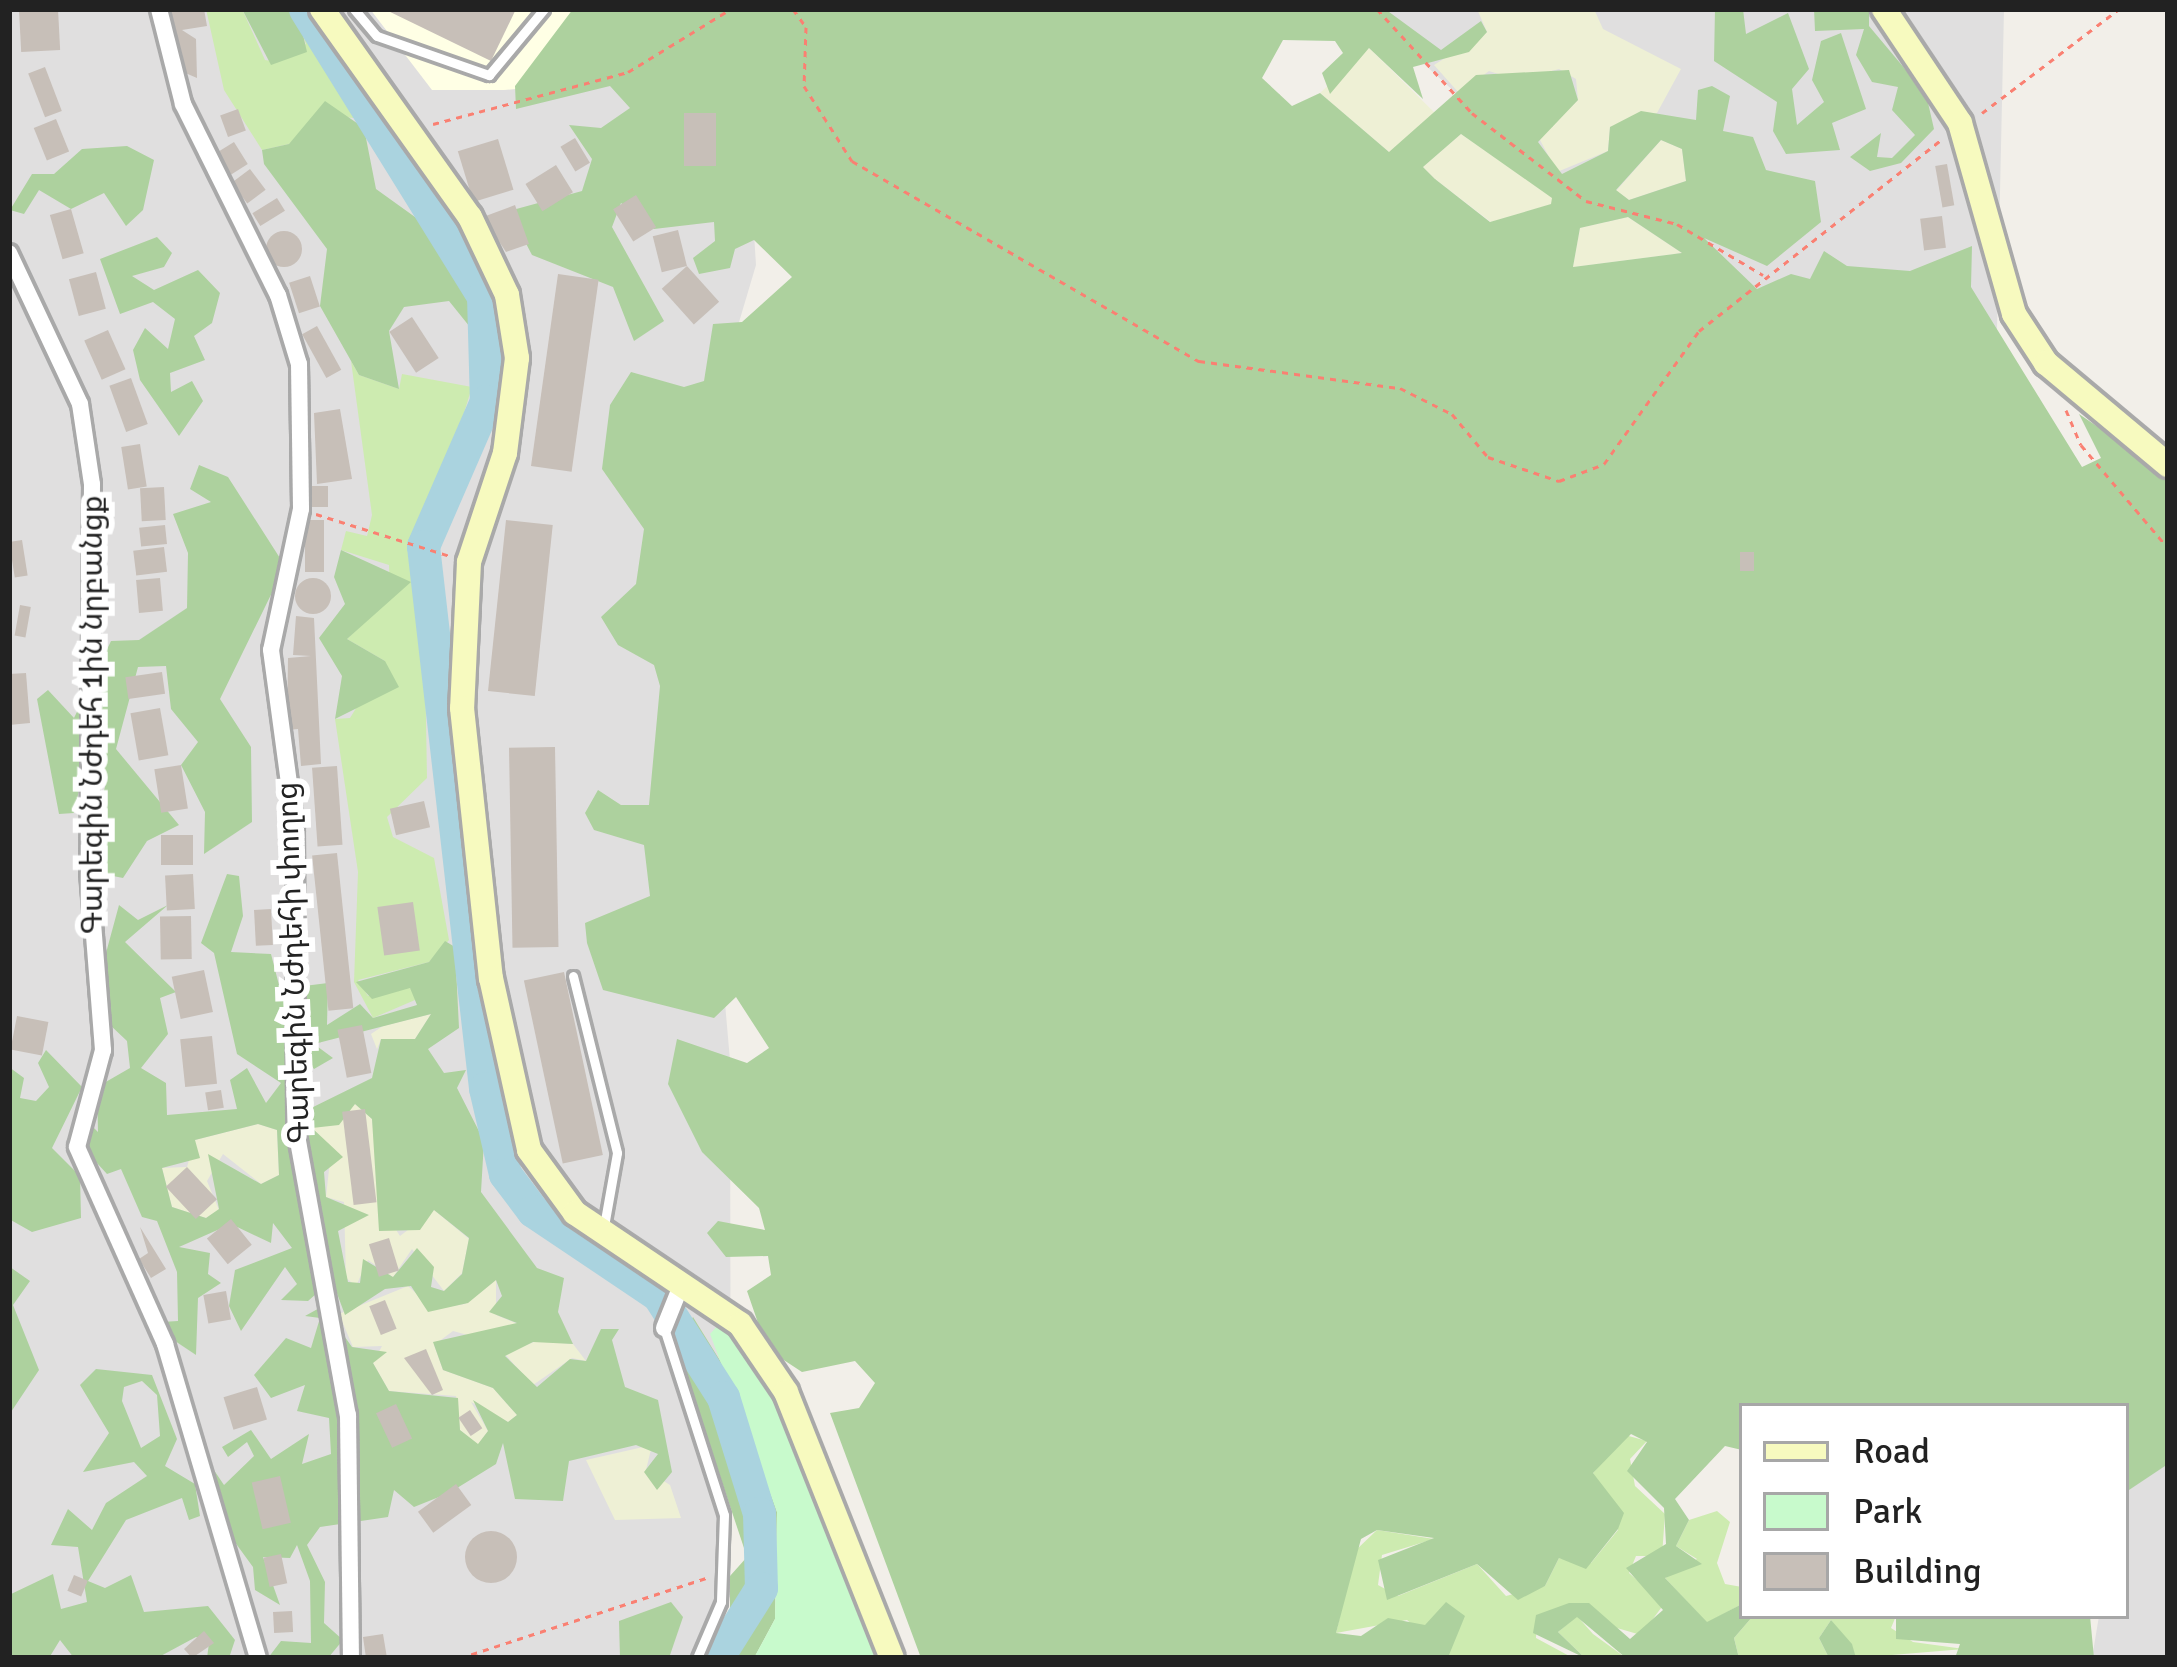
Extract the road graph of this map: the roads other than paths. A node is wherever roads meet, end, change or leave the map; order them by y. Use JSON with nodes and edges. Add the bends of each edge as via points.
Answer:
{"nodes":[{"id":1,"x":159,"y":9,"type":"edge"},
{"id":2,"x":322,"y":9,"type":"edge"},
{"id":3,"x":354,"y":9,"type":"edge"},
{"id":4,"x":544,"y":9,"type":"edge"},
{"id":5,"x":1885,"y":9,"type":"edge"},
{"id":6,"x":9,"y":253,"type":"edge"},
{"id":7,"x":2168,"y":464,"type":"edge"},
{"id":8,"x":573,"y":976,"type":"dead end"},
{"id":9,"x":602,"y":1231,"type":"junction"},
{"id":10,"x":682,"y":1283,"type":"junction"},
{"id":11,"x":664,"y":1328,"type":"joint"},
{"id":12,"x":258,"y":1658,"type":"edge"},
{"id":13,"x":351,"y":1658,"type":"edge"},
{"id":14,"x":697,"y":1658,"type":"edge"},
{"id":15,"x":892,"y":1658,"type":"edge"}],
"edges":[{"from":1,"to":13,"type":"street","name":"Գարեգին Նժդեհի փողոց","via":[[183,104],[278,295],[299,364],[302,508],[271,650],[295,828],[296,1130],[348,1415]]},
{"from":2,"to":9,"type":"street","via":[[470,217],[507,295],[517,358],[505,453],[469,562],[462,708],[491,978],[529,1150],[545,1180]]},
{"from":3,"to":4,"type":"lane","via":[[377,36],[489,75]]},
{"from":5,"to":7,"type":"street","via":[[1960,123],[2014,314],[2062,378]]},
{"from":6,"to":12,"type":"street","name":"Գարեգին Նժդեհ 1ին նրբանցք","via":[[80,404],[92,484],[90,891],[103,1050],[77,1147],[165,1344]]},
{"from":8,"to":9,"type":"lane","via":[[617,1153]]},
{"from":9,"to":10,"type":"street"},
{"from":10,"to":11,"type":"street"},
{"from":10,"to":15,"type":"street","via":[[740,1324],[786,1392]]},
{"from":11,"to":14,"type":"lane","via":[[717,1474],[721,1602]]}]}
